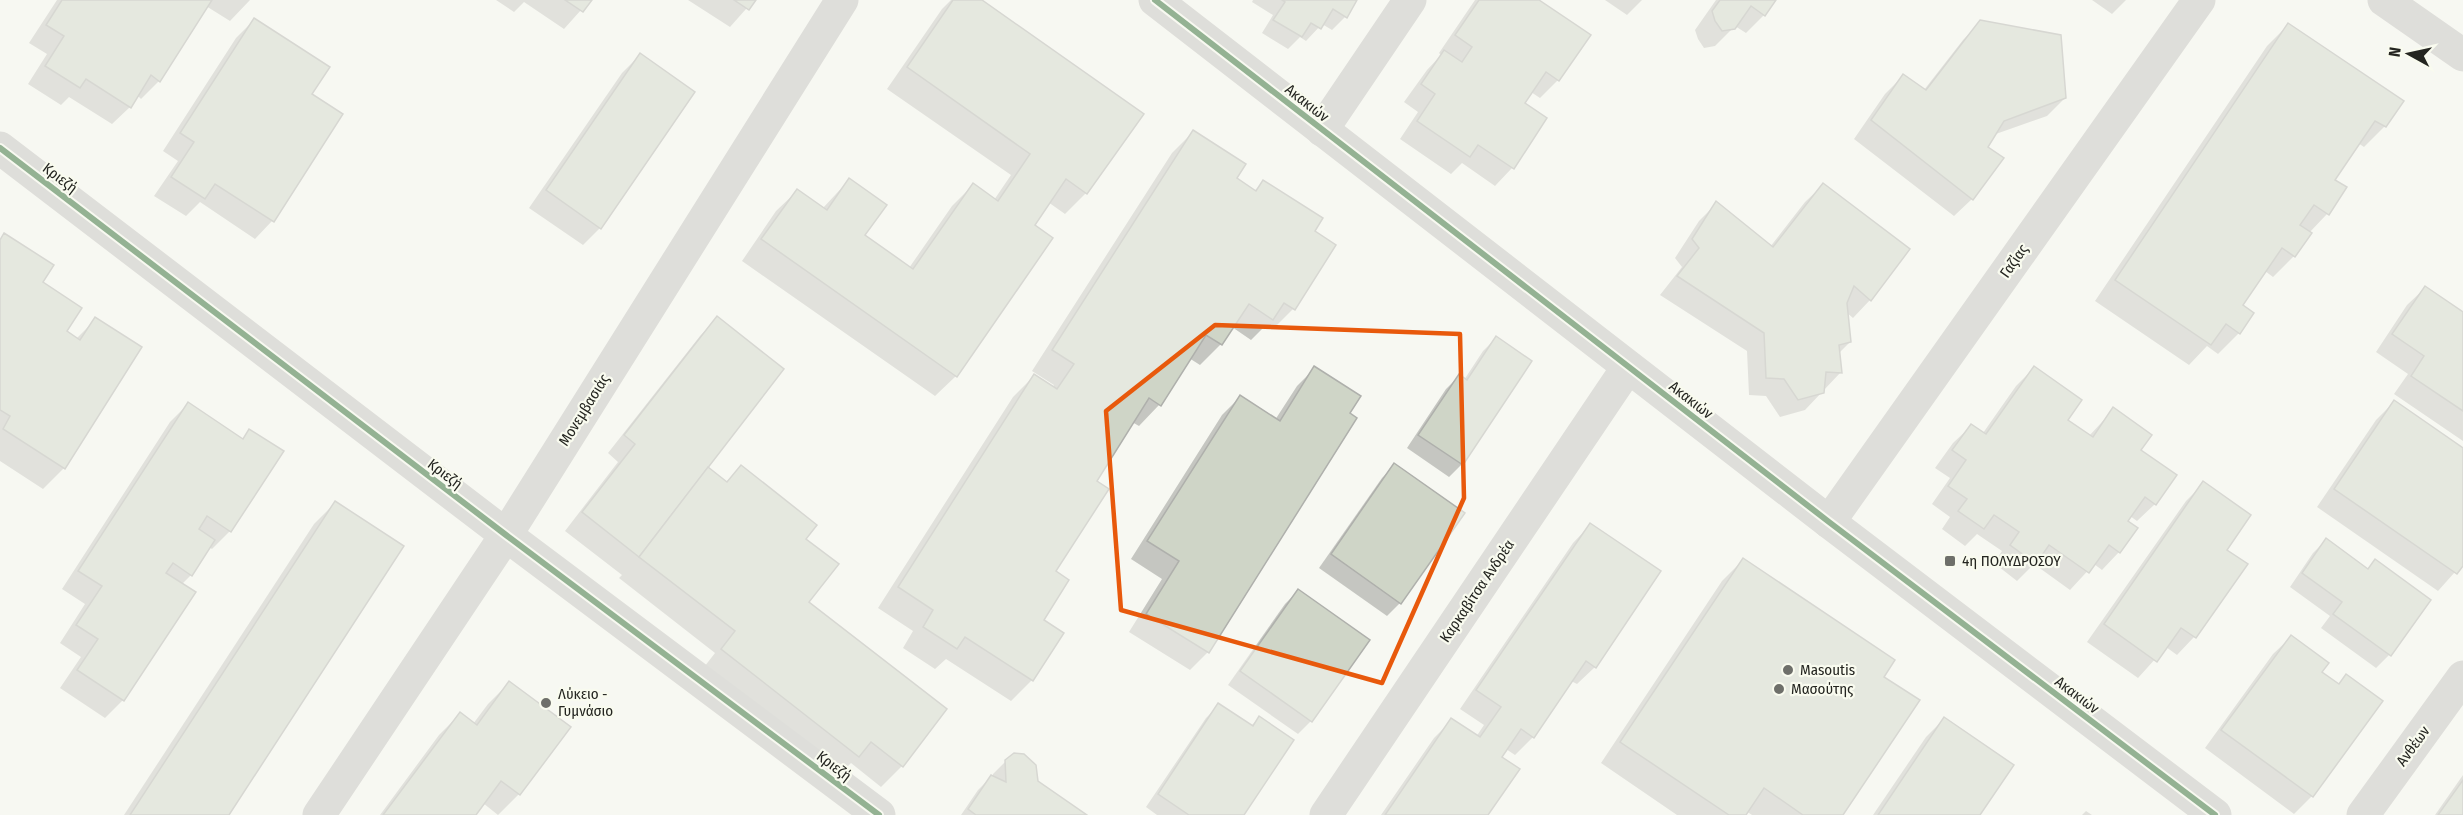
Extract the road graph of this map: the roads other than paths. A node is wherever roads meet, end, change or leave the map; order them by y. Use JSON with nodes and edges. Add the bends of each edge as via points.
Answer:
{"nodes":[{"id":1,"x":842,"y":0,"type":"edge"},
{"id":2,"x":1155,"y":0,"type":"edge"},
{"id":3,"x":1410,"y":0,"type":"edge"},
{"id":4,"x":2199,"y":0,"type":"edge"},
{"id":5,"x":2384,"y":0,"type":"edge"},
{"id":6,"x":2463,"y":55,"type":"edge"},
{"id":7,"x":1322,"y":130,"type":"junction"},
{"id":8,"x":0,"y":148,"type":"edge"},
{"id":9,"x":1628,"y":367,"type":"junction"},
{"id":10,"x":1829,"y":522,"type":"junction"},
{"id":11,"x":506,"y":535,"type":"junction"},
{"id":12,"x":2463,"y":677,"type":"edge"},
{"id":13,"x":319,"y":815,"type":"edge"},
{"id":14,"x":879,"y":815,"type":"edge"},
{"id":15,"x":1326,"y":815,"type":"edge"},
{"id":16,"x":2215,"y":815,"type":"edge"},
{"id":17,"x":2363,"y":815,"type":"edge"}],
"edges":[{"from":1,"to":11,"type":"street","name":"Μονεμβασιάς"},
{"from":2,"to":7,"type":"street","name":"Ακακιών"},
{"from":3,"to":7,"type":"street"},
{"from":4,"to":10,"type":"street","name":"Γαζίας"},
{"from":5,"to":6,"type":"street"},
{"from":7,"to":9,"type":"street","name":"Ακακιών"},
{"from":8,"to":11,"type":"street","name":"Κριεζή"},
{"from":9,"to":10,"type":"street","name":"Ακακιών"},
{"from":9,"to":15,"type":"street","name":"Καρκαβίτσα Ανδρέα"},
{"from":10,"to":16,"type":"street","name":"Ακακιών"},
{"from":11,"to":13,"type":"street","name":"Μονεμβασιάς"},
{"from":11,"to":14,"type":"street","name":"Κριεζή"},
{"from":12,"to":17,"type":"street","name":"Ανθέων"}]}
